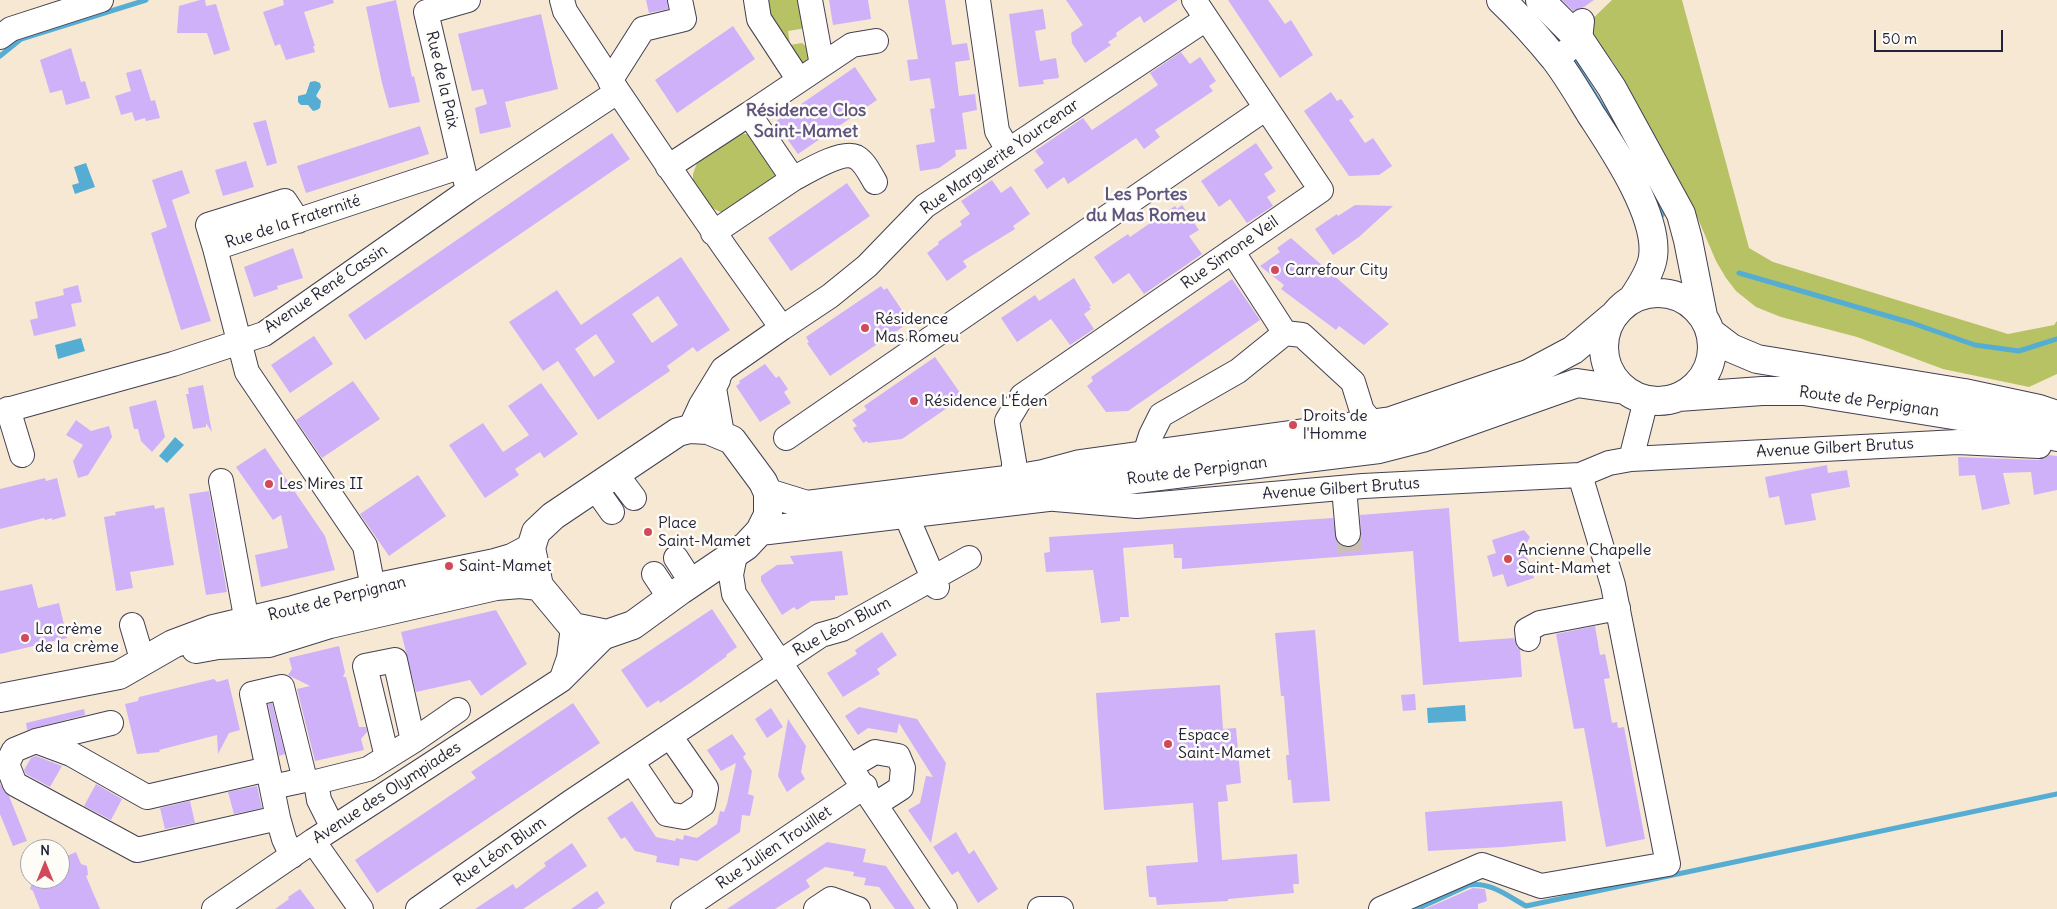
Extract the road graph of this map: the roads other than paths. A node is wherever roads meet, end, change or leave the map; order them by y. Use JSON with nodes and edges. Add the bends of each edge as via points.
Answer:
{"nodes":[{"id":1,"x":102,"y":0,"type":"edge"},
{"id":2,"x":468,"y":0,"type":"edge"},
{"id":3,"x":562,"y":0,"type":"edge"},
{"id":4,"x":680,"y":0,"type":"edge"},
{"id":5,"x":756,"y":0,"type":"edge"},
{"id":6,"x":810,"y":0,"type":"edge"},
{"id":7,"x":978,"y":0,"type":"edge"},
{"id":8,"x":1501,"y":0,"type":"edge"},
{"id":9,"x":1540,"y":0,"type":"edge"},
{"id":10,"x":1200,"y":9,"type":"edge"},
{"id":11,"x":1581,"y":31,"type":"junction"},
{"id":12,"x":0,"y":37,"type":"edge"},
{"id":13,"x":876,"y":41,"type":"dead end"},
{"id":14,"x":1556,"y":60,"type":"junction"},
{"id":15,"x":822,"y":65,"type":"junction"},
{"id":16,"x":799,"y":80,"type":"junction"},
{"id":17,"x":614,"y":86,"type":"junction"},
{"id":18,"x":1266,"y":108,"type":"junction"},
{"id":19,"x":749,"y":114,"type":"junction"},
{"id":20,"x":1008,"y":150,"type":"junction"},
{"id":21,"x":462,"y":166,"type":"junction"},
{"id":22,"x":668,"y":167,"type":"junction"},
{"id":23,"x":793,"y":179,"type":"junction"},
{"id":24,"x":875,"y":182,"type":"dead end"},
{"id":25,"x":468,"y":191,"type":"junction"},
{"id":26,"x":713,"y":233,"type":"junction"},
{"id":27,"x":1232,"y":251,"type":"junction"},
{"id":28,"x":1633,"y":298,"type":"junction"},
{"id":29,"x":1612,"y":317,"type":"junction"},
{"id":30,"x":1707,"y":324,"type":"junction"},
{"id":31,"x":782,"y":328,"type":"junction"},
{"id":32,"x":1285,"y":333,"type":"junction"},
{"id":33,"x":240,"y":340,"type":"junction"},
{"id":34,"x":723,"y":369,"type":"junction"},
{"id":35,"x":1635,"y":395,"type":"junction"},
{"id":36,"x":1678,"y":397,"type":"junction"},
{"id":37,"x":4,"y":411,"type":"edge"},
{"id":38,"x":2057,"y":414,"type":"edge"},
{"id":39,"x":1379,"y":423,"type":"junction"},
{"id":40,"x":690,"y":429,"type":"junction"},
{"id":41,"x":722,"y":434,"type":"junction"},
{"id":42,"x":786,"y":438,"type":"dead end"},
{"id":43,"x":2048,"y":442,"type":"edge"},
{"id":44,"x":22,"y":454,"type":"dead end"},
{"id":45,"x":1145,"y":454,"type":"junction"},
{"id":46,"x":1631,"y":458,"type":"junction"},
{"id":47,"x":1580,"y":475,"type":"junction"},
{"id":48,"x":1014,"y":479,"type":"junction"},
{"id":49,"x":221,"y":481,"type":"dead end"},
{"id":50,"x":605,"y":481,"type":"junction"},
{"id":51,"x":1344,"y":488,"type":"junction"},
{"id":52,"x":768,"y":493,"type":"junction"},
{"id":53,"x":1048,"y":497,"type":"junction"},
{"id":54,"x":634,"y":498,"type":"dead end"},
{"id":55,"x":612,"y":512,"type":"dead end"},
{"id":56,"x":906,"y":515,"type":"junction"},
{"id":57,"x":760,"y":531,"type":"junction"},
{"id":58,"x":1348,"y":534,"type":"tunnel mouth"},
{"id":59,"x":531,"y":548,"type":"junction"},
{"id":60,"x":735,"y":555,"type":"junction"},
{"id":61,"x":676,"y":558,"type":"dead end"},
{"id":62,"x":969,"y":558,"type":"dead end"},
{"id":63,"x":654,"y":574,"type":"dead end"},
{"id":64,"x":694,"y":582,"type":"junction"},
{"id":65,"x":935,"y":582,"type":"junction"},
{"id":66,"x":539,"y":586,"type":"junction"},
{"id":67,"x":374,"y":588,"type":"junction"},
{"id":68,"x":734,"y":594,"type":"junction"},
{"id":69,"x":670,"y":598,"type":"junction"},
{"id":70,"x":1618,"y":608,"type":"junction"},
{"id":71,"x":247,"y":622,"type":"junction"},
{"id":72,"x":132,"y":625,"type":"dead end"},
{"id":73,"x":573,"y":628,"type":"junction"},
{"id":74,"x":607,"y":634,"type":"junction"},
{"id":75,"x":1528,"y":640,"type":"dead end"},
{"id":76,"x":144,"y":661,"type":"junction"},
{"id":77,"x":780,"y":661,"type":"junction"},
{"id":78,"x":561,"y":680,"type":"junction"},
{"id":79,"x":0,"y":698,"type":"edge"},
{"id":80,"x":458,"y":710,"type":"dead end"},
{"id":81,"x":111,"y":723,"type":"dead end"},
{"id":82,"x":670,"y":736,"type":"junction"},
{"id":83,"x":36,"y":741,"type":"junction"},
{"id":84,"x":413,"y":741,"type":"junction"},
{"id":85,"x":387,"y":757,"type":"junction"},
{"id":86,"x":632,"y":762,"type":"junction"},
{"id":87,"x":851,"y":766,"type":"junction"},
{"id":88,"x":270,"y":778,"type":"junction"},
{"id":89,"x":310,"y":781,"type":"junction"},
{"id":90,"x":870,"y":795,"type":"junction"},
{"id":91,"x":278,"y":818,"type":"junction"},
{"id":92,"x":333,"y":828,"type":"junction"},
{"id":93,"x":313,"y":841,"type":"junction"},
{"id":94,"x":292,"y":856,"type":"junction"},
{"id":95,"x":214,"y":909,"type":"edge"},
{"id":96,"x":361,"y":909,"type":"edge"},
{"id":97,"x":418,"y":909,"type":"edge"},
{"id":98,"x":683,"y":909,"type":"edge"},
{"id":99,"x":816,"y":909,"type":"edge"},
{"id":100,"x":858,"y":909,"type":"edge"},
{"id":101,"x":945,"y":909,"type":"edge"},
{"id":102,"x":1040,"y":909,"type":"edge"},
{"id":103,"x":1062,"y":909,"type":"edge"},
{"id":104,"x":1381,"y":909,"type":"edge"}],
"edges":[{"from":1,"to":12,"type":"street","via":[[11,29]]},
{"from":2,"to":21,"type":"street","name":"Rue de la Paix","via":[[426,12]]},
{"from":3,"to":17,"type":"street","via":[[565,11]]},
{"from":4,"to":17,"type":"street","via":[[684,19],[643,29]]},
{"from":5,"to":16,"type":"street","via":[[759,19]]},
{"from":6,"to":15,"type":"street"},
{"from":7,"to":20,"type":"street","via":[[997,131]]},
{"from":8,"to":14,"type":"main road"},
{"from":9,"to":11,"type":"main road"},
{"from":10,"to":18,"type":"street","name":"Rue Simone Veil"},
{"from":10,"to":20,"type":"street","name":"Rue Marguerite Yourcenar"},
{"from":11,"to":14,"type":"street"},
{"from":11,"to":30,"type":"main road","via":[[1681,214]]},
{"from":13,"to":15,"type":"street","via":[[852,45]]},
{"from":14,"to":28,"type":"main road","via":[[1613,149],[1646,214],[1653,257]]},
{"from":15,"to":16,"type":"street"},
{"from":16,"to":19,"type":"street"},
{"from":17,"to":22,"type":"street"},
{"from":17,"to":25,"type":"street","name":"Avenue René Cassin"},
{"from":18,"to":27,"type":"street","name":"Rue Simone Veil","via":[[1321,190]]},
{"from":18,"to":42,"type":"street"},
{"from":19,"to":22,"type":"street"},
{"from":19,"to":23,"type":"street"},
{"from":20,"to":31,"type":"street","name":"Rue Marguerite Yourcenar","via":[[925,206],[867,266]]},
{"from":21,"to":25,"type":"street","name":"Rue de la Paix"},
{"from":21,"to":33,"type":"street","name":"Rue de la Fraternité","via":[[215,248]]},
{"from":22,"to":26,"type":"street"},
{"from":23,"to":24,"type":"street","via":[[847,156],[856,157],[863,163]]},
{"from":23,"to":26,"type":"street"},
{"from":25,"to":33,"type":"street","name":"Avenue René Cassin","via":[[264,334]]},
{"from":26,"to":31,"type":"street"},
{"from":27,"to":32,"type":"street"},
{"from":27,"to":48,"type":"street","name":"Rue Simone Veil","via":[[1022,396],[1007,422]]},
{"from":28,"to":29,"type":"main road"},
{"from":28,"to":30,"type":"main road","via":[[1664,292],[1686,300]]},
{"from":29,"to":35,"type":"main road","via":[[1605,332],[1606,364],[1613,379]]},
{"from":29,"to":39,"type":"main road","name":"Route de Perpignan","via":[[1573,350],[1528,374]]},
{"from":30,"to":36,"type":"main road","via":[[1712,348],[1710,363],[1703,378]]},
{"from":30,"to":38,"type":"main road","name":"Route de Perpignan","via":[[1731,348],[1757,359],[1964,393]]},
{"from":31,"to":34,"type":"street","name":"Rue Marguerite Yourcenar"},
{"from":32,"to":39,"type":"street","via":[[1302,335],[1352,382],[1362,411],[1368,419]]},
{"from":32,"to":45,"type":"street","via":[[1238,372],[1161,415]]},
{"from":33,"to":37,"type":"street","name":"Avenue René Cassin","via":[[173,364]]},
{"from":33,"to":67,"type":"street","name":"Rue de la Fraternité","via":[[247,372],[365,546]]},
{"from":34,"to":40,"type":"street","via":[[700,405]]},
{"from":34,"to":41,"type":"street","via":[[714,388]]},
{"from":35,"to":36,"type":"main road","via":[[1662,401]]},
{"from":35,"to":46,"type":"street"},
{"from":35,"to":53,"type":"main road","name":"Route de Perpignan","via":[[1577,384],[1422,438],[1379,448],[1119,481]]},
{"from":36,"to":43,"type":"main road","name":"Route de Perpignan","via":[[1804,391],[1996,422]]},
{"from":37,"to":44,"type":"street"},
{"from":39,"to":45,"type":"main road","name":"Route de Perpignan"},
{"from":40,"to":41,"type":"main road"},
{"from":40,"to":50,"type":"main road","via":[[678,432]]},
{"from":41,"to":52,"type":"main road","via":[[732,440]]},
{"from":43,"to":46,"type":"street","name":"Avenue Gilbert Brutus","via":[[1958,442]]},
{"from":45,"to":48,"type":"main road","name":"Route de Perpignan"},
{"from":46,"to":47,"type":"street","name":"Avenue Gilbert Brutus"},
{"from":47,"to":51,"type":"street","name":"Avenue Gilbert Brutus"},
{"from":47,"to":70,"type":"street"},
{"from":48,"to":52,"type":"main road","name":"Route de Perpignan","via":[[807,505]]},
{"from":49,"to":71,"type":"street"},
{"from":50,"to":54,"type":"street"},
{"from":50,"to":55,"type":"street"},
{"from":50,"to":59,"type":"main road","via":[[553,516],[536,532]]},
{"from":51,"to":53,"type":"street","name":"Avenue Gilbert Brutus","via":[[1137,506]]},
{"from":51,"to":58,"type":"street"},
{"from":52,"to":57,"type":"main road","via":[[768,515]]},
{"from":53,"to":56,"type":"main road","name":"Route de Perpignan"},
{"from":56,"to":57,"type":"main road","name":"Route de Perpignan"},
{"from":56,"to":65,"type":"street"},
{"from":57,"to":60,"type":"main road"},
{"from":59,"to":66,"type":"main road"},
{"from":59,"to":67,"type":"main road","name":"Route de Perpignan","via":[[495,563]]},
{"from":60,"to":64,"type":"main road"},
{"from":60,"to":68,"type":"street","via":[[731,575]]},
{"from":61,"to":64,"type":"street"},
{"from":62,"to":65,"type":"street","name":"Rue Léon Blum"},
{"from":63,"to":69,"type":"street"},
{"from":64,"to":68,"type":"street","via":[[702,579],[720,584]]},
{"from":64,"to":69,"type":"main road"},
{"from":65,"to":77,"type":"street","name":"Rue Léon Blum","via":[[842,630],[821,635]]},
{"from":66,"to":73,"type":"main road"},
{"from":66,"to":76,"type":"main road","name":"Route de Perpignan","via":[[496,586],[330,624],[269,644],[218,645]]},
{"from":67,"to":71,"type":"main road","name":"Route de Perpignan"},
{"from":68,"to":77,"type":"street"},
{"from":69,"to":74,"type":"main road","via":[[633,625]]},
{"from":70,"to":75,"type":"street","via":[[1540,623],[1528,630]]},
{"from":70,"to":104,"type":"street","via":[[1668,864],[1541,886],[1482,865]]},
{"from":71,"to":76,"type":"main road","name":"Route de Perpignan","via":[[214,629],[173,644]]},
{"from":72,"to":76,"type":"street"},
{"from":73,"to":74,"type":"main road"},
{"from":73,"to":78,"type":"street","via":[[569,658]]},
{"from":74,"to":78,"type":"street","name":"Avenue des Olympiades"},
{"from":76,"to":79,"type":"main road","name":"Route de Perpignan","via":[[119,675]]},
{"from":77,"to":82,"type":"street","name":"Rue Léon Blum"},
{"from":77,"to":87,"type":"street"},
{"from":78,"to":92,"type":"street","name":"Avenue des Olympiades"},
{"from":80,"to":84,"type":"street"},
{"from":81,"to":83,"type":"street"},
{"from":82,"to":86,"type":"street","name":"Rue Léon Blum"},
{"from":82,"to":86,"type":"street","via":[[706,788],[703,804],[684,817],[667,814]]},
{"from":83,"to":88,"type":"street","via":[[71,754],[147,797]]},
{"from":83,"to":91,"type":"street","via":[[14,750],[7,764],[15,784],[137,850]]},
{"from":84,"to":85,"type":"street"},
{"from":84,"to":85,"type":"street","via":[[395,660],[366,666]]},
{"from":85,"to":89,"type":"street","via":[[368,769]]},
{"from":86,"to":97,"type":"street","name":"Rue Léon Blum"},
{"from":87,"to":90,"type":"street"},
{"from":87,"to":90,"type":"street","via":[[875,752],[898,756],[903,768],[901,788]]},
{"from":88,"to":89,"type":"street"},
{"from":88,"to":89,"type":"street","via":[[252,694],[282,687]]},
{"from":88,"to":91,"type":"street"},
{"from":89,"to":92,"type":"street"},
{"from":90,"to":98,"type":"street","name":"Rue Julien Trouillet"},
{"from":90,"to":101,"type":"street"},
{"from":91,"to":94,"type":"street"},
{"from":92,"to":93,"type":"street","name":"Avenue des Olympiades"},
{"from":93,"to":94,"type":"street","name":"Avenue des Olympiades"},
{"from":93,"to":96,"type":"street"},
{"from":94,"to":95,"type":"street","name":"Avenue des Olympiades"},
{"from":99,"to":100,"type":"street","via":[[831,899]]},
{"from":102,"to":103,"type":"street"}]}
